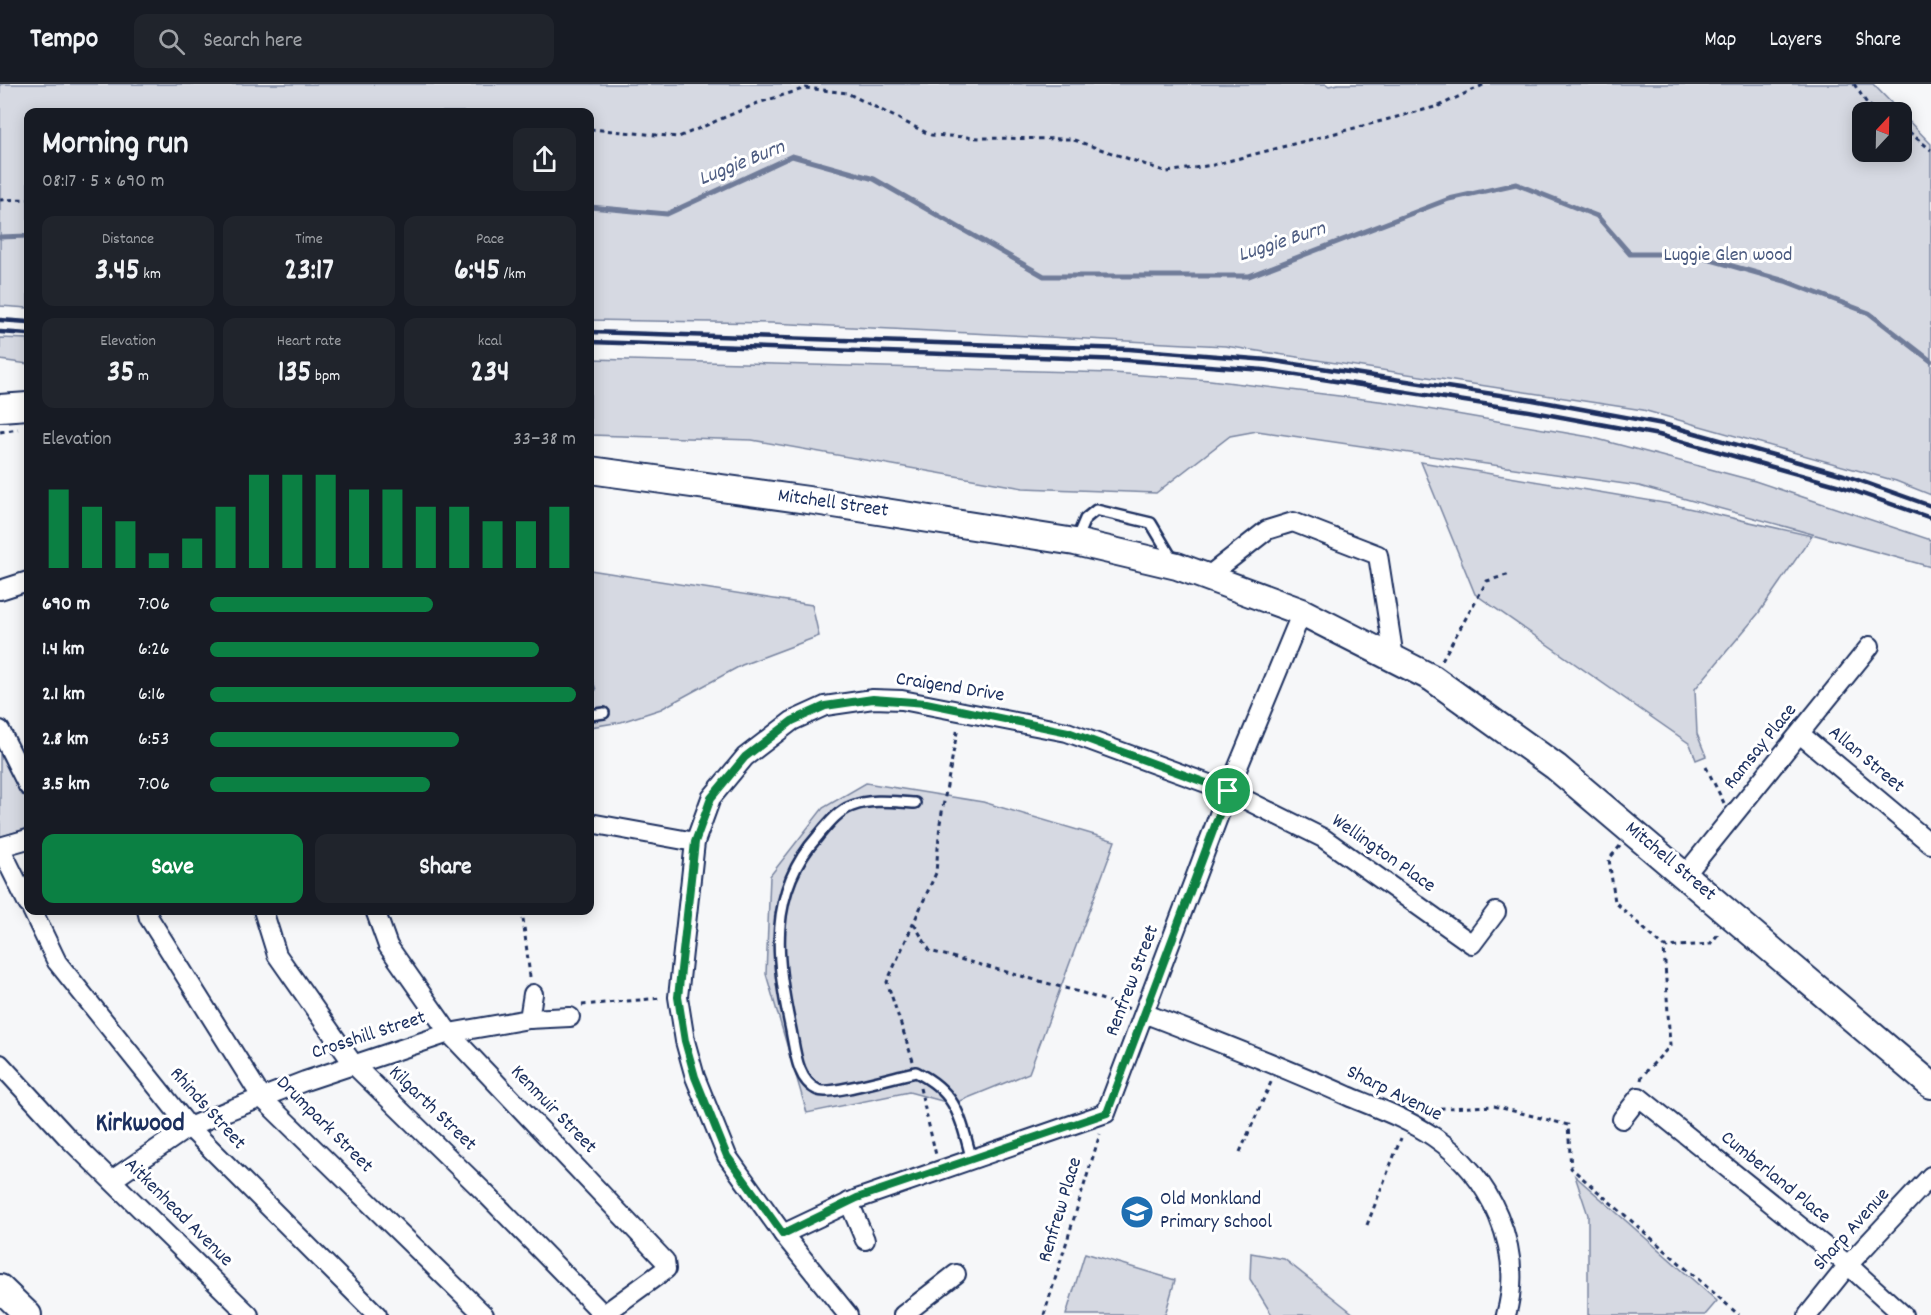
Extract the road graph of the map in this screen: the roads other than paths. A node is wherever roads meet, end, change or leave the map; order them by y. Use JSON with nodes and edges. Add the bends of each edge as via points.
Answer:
{"nodes":[{"id":1,"x":24,"y":406,"type":"edge"},
{"id":2,"x":0,"y":408,"type":"edge"},
{"id":3,"x":594,"y":471,"type":"edge"},
{"id":4,"x":1075,"y":542,"type":"junction"},
{"id":5,"x":1177,"y":566,"type":"junction"},
{"id":6,"x":1207,"y":577,"type":"junction"},
{"id":7,"x":24,"y":582,"type":"edge"},
{"id":8,"x":0,"y":590,"type":"edge"},
{"id":9,"x":1302,"y":612,"type":"junction"},
{"id":10,"x":1870,"y":646,"type":"dead end"},
{"id":11,"x":1394,"y":658,"type":"junction"},
{"id":12,"x":604,"y":713,"type":"dead end"},
{"id":13,"x":594,"y":715,"type":"edge"},
{"id":14,"x":0,"y":730,"type":"edge"},
{"id":15,"x":1800,"y":734,"type":"junction"},
{"id":16,"x":24,"y":778,"type":"edge"},
{"id":17,"x":1228,"y":791,"type":"junction"},
{"id":18,"x":915,"y":803,"type":"dead end"},
{"id":19,"x":594,"y":824,"type":"edge"},
{"id":20,"x":24,"y":839,"type":"edge"},
{"id":21,"x":695,"y":842,"type":"junction"},
{"id":22,"x":1931,"y":844,"type":"edge"},
{"id":23,"x":0,"y":847,"type":"edge"},
{"id":24,"x":1685,"y":875,"type":"junction"},
{"id":25,"x":24,"y":896,"type":"edge"},
{"id":26,"x":1496,"y":912,"type":"dead end"},
{"id":27,"x":34,"y":915,"type":"edge"},
{"id":28,"x":150,"y":915,"type":"edge"},
{"id":29,"x":265,"y":915,"type":"edge"},
{"id":30,"x":377,"y":915,"type":"edge"},
{"id":31,"x":533,"y":994,"type":"road end"},
{"id":32,"x":1146,"y":1014,"type":"junction"},
{"id":33,"x":570,"y":1017,"type":"road end"},
{"id":34,"x":529,"y":1019,"type":"junction"},
{"id":35,"x":449,"y":1033,"type":"junction"},
{"id":36,"x":0,"y":1064,"type":"edge"},
{"id":37,"x":354,"y":1065,"type":"junction"},
{"id":38,"x":1931,"y":1085,"type":"edge"},
{"id":39,"x":262,"y":1098,"type":"junction"},
{"id":40,"x":1622,"y":1119,"type":"dead end"},
{"id":41,"x":189,"y":1128,"type":"junction"},
{"id":42,"x":972,"y":1160,"type":"junction"},
{"id":43,"x":1931,"y":1176,"type":"edge"},
{"id":44,"x":112,"y":1179,"type":"junction"},
{"id":45,"x":849,"y":1202,"type":"junction"},
{"id":46,"x":783,"y":1234,"type":"junction"},
{"id":47,"x":865,"y":1240,"type":"dead end"},
{"id":48,"x":1848,"y":1265,"type":"junction"},
{"id":49,"x":956,"y":1274,"type":"dead end"},
{"id":50,"x":0,"y":1288,"type":"edge"},
{"id":51,"x":28,"y":1315,"type":"edge"},
{"id":52,"x":249,"y":1315,"type":"edge"},
{"id":53,"x":377,"y":1315,"type":"edge"},
{"id":54,"x":484,"y":1315,"type":"edge"},
{"id":55,"x":604,"y":1315,"type":"edge"},
{"id":56,"x":848,"y":1315,"type":"edge"},
{"id":57,"x":903,"y":1315,"type":"edge"},
{"id":58,"x":1506,"y":1315,"type":"edge"},
{"id":59,"x":1808,"y":1315,"type":"edge"},
{"id":60,"x":1903,"y":1315,"type":"edge"}],
"edges":[{"from":1,"to":2,"type":"street"},
{"from":3,"to":4,"type":"street","name":"Mitchell Street"},
{"from":4,"to":5,"type":"street","name":"Mitchell Street"},
{"from":4,"to":5,"type":"lane","via":[[1085,519],[1096,510],[1151,523]]},
{"from":5,"to":6,"type":"street","name":"Mitchell Street"},
{"from":6,"to":9,"type":"street","name":"Mitchell Street"},
{"from":6,"to":11,"type":"street","via":[[1268,530],[1293,522],[1378,555]]},
{"from":7,"to":8,"type":"street"},
{"from":9,"to":11,"type":"street","name":"Mitchell Street"},
{"from":9,"to":17,"type":"street","name":"Renfrew Street"},
{"from":10,"to":15,"type":"street","name":"Ramsay Place"},
{"from":11,"to":24,"type":"street","name":"Mitchell Street","via":[[1432,678],[1556,766]]},
{"from":12,"to":13,"type":"lane"},
{"from":14,"to":16,"type":"street"},
{"from":15,"to":22,"type":"street","name":"Allan Street"},
{"from":15,"to":24,"type":"street","name":"Ramsay Place"},
{"from":17,"to":21,"type":"street","name":"Craigend Drive","via":[[1068,732],[902,700],[873,699],[825,706],[792,721],[745,757],[711,798]]},
{"from":17,"to":26,"type":"street","name":"Wellington Place","via":[[1323,838],[1472,944]]},
{"from":17,"to":32,"type":"street","name":"Renfrew Street"},
{"from":18,"to":42,"type":"lane","via":[[875,801],[851,806],[834,817],[806,849],[791,872],[784,899],[778,942],[784,996],[798,1064],[808,1083],[820,1091],[839,1090],[916,1072],[947,1092],[957,1108]]},
{"from":19,"to":21,"type":"street"},
{"from":20,"to":23,"type":"street"},
{"from":21,"to":46,"type":"street","name":"Craigend Drive","via":[[678,997],[685,1041],[727,1156]]},
{"from":23,"to":25,"type":"street"},
{"from":24,"to":38,"type":"street","name":"Mitchell Street"},
{"from":27,"to":41,"type":"street","name":"Rhinds Street","via":[[57,962]]},
{"from":28,"to":39,"type":"street","name":"Drumpark Street"},
{"from":29,"to":37,"type":"street","name":"Kilgarth Street","via":[[277,955]]},
{"from":30,"to":35,"type":"street","name":"Kenmuir Street","via":[[388,946]]},
{"from":31,"to":34,"type":"street"},
{"from":32,"to":42,"type":"street","name":"Renfrew Street","via":[[1107,1113]]},
{"from":32,"to":58,"type":"street","name":"Sharp Avenue","via":[[1409,1115],[1452,1152],[1497,1211],[1509,1249],[1512,1280]]},
{"from":33,"to":34,"type":"street"},
{"from":34,"to":35,"type":"street","name":"Crosshill Street"},
{"from":35,"to":37,"type":"street","name":"Crosshill Street"},
{"from":35,"to":55,"type":"street","name":"Kenmuir Street","via":[[665,1261],[666,1269]]},
{"from":36,"to":44,"type":"street","name":"Aitkenhead Avenue"},
{"from":37,"to":39,"type":"street","name":"Crosshill Street"},
{"from":37,"to":55,"type":"street","name":"Kilgarth Street"},
{"from":39,"to":41,"type":"street","name":"Crosshill Street"},
{"from":39,"to":54,"type":"street","name":"Drumpark Street"},
{"from":40,"to":48,"type":"street","name":"Cumberland Place","via":[[1639,1097]]},
{"from":41,"to":44,"type":"street","name":"Crosshill Street"},
{"from":41,"to":53,"type":"street","name":"Rhinds Street"},
{"from":42,"to":45,"type":"street"},
{"from":43,"to":48,"type":"street","name":"Sharp Avenue"},
{"from":44,"to":52,"type":"street","name":"Aitkenhead Avenue"},
{"from":45,"to":46,"type":"street"},
{"from":45,"to":47,"type":"street"},
{"from":46,"to":56,"type":"street","name":"Craigend Drive"},
{"from":48,"to":59,"type":"street","name":"Sharp Avenue"},
{"from":48,"to":60,"type":"street","name":"Cumberland Place"},
{"from":49,"to":57,"type":"street"},
{"from":50,"to":51,"type":"street"}]}
